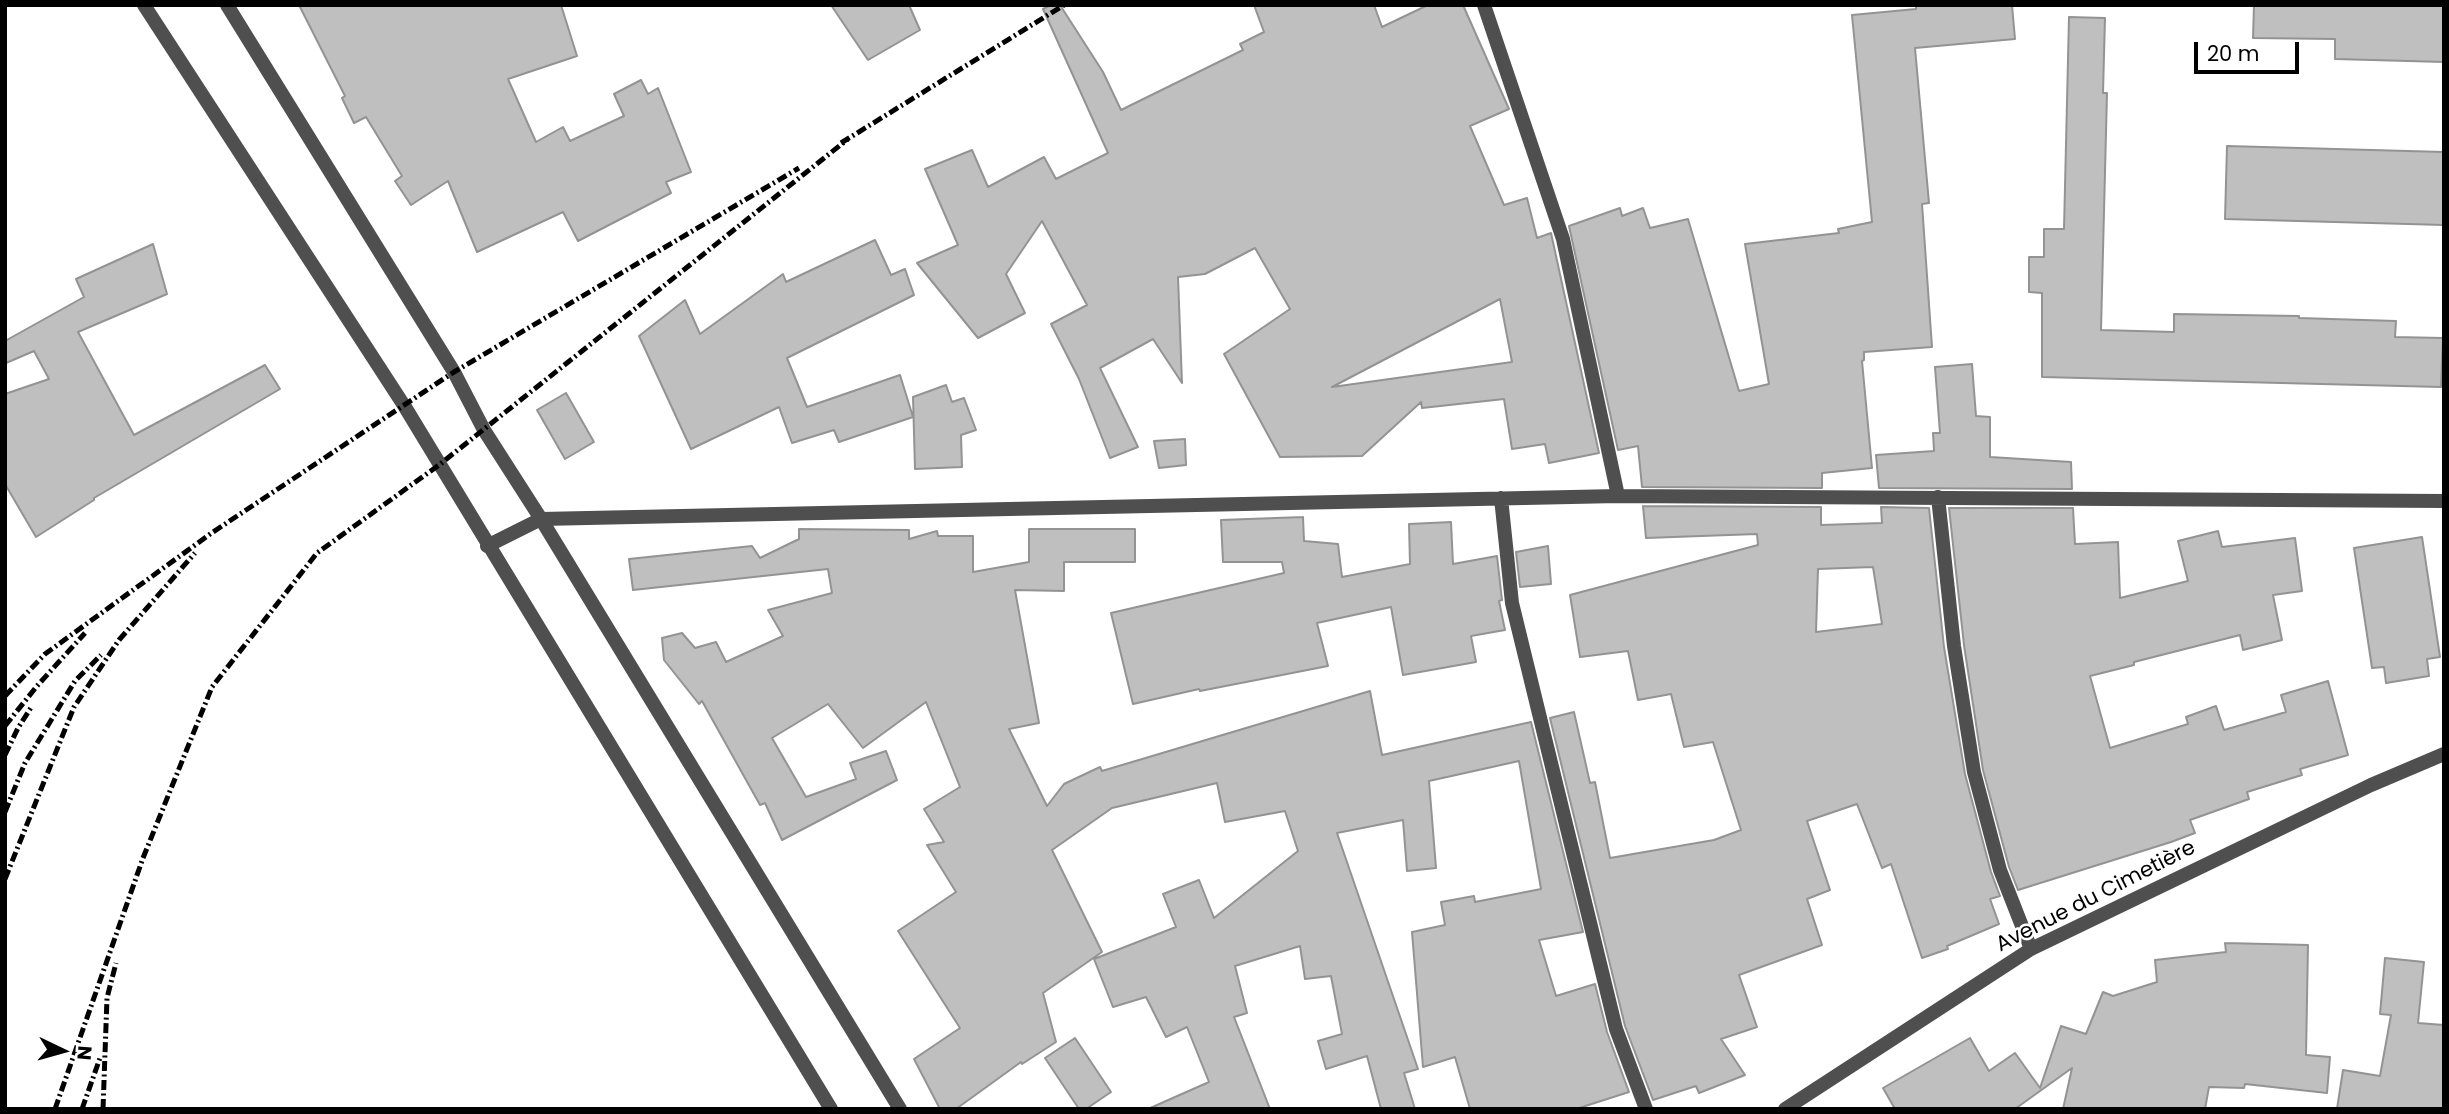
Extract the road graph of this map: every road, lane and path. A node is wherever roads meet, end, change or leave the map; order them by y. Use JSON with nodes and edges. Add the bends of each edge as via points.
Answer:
{"nodes":[{"id":1,"x":144,"y":5,"type":"edge"},
{"id":2,"x":227,"y":5,"type":"edge"},
{"id":3,"x":1485,"y":5,"type":"edge"},
{"id":4,"x":1618,"y":496,"type":"junction"},
{"id":5,"x":1501,"y":498,"type":"junction"},
{"id":6,"x":1938,"y":498,"type":"junction"},
{"id":7,"x":2444,"y":501,"type":"edge"},
{"id":8,"x":541,"y":519,"type":"junction"},
{"id":9,"x":488,"y":546,"type":"junction"},
{"id":10,"x":2444,"y":754,"type":"edge"},
{"id":11,"x":2031,"y":949,"type":"junction"},
{"id":12,"x":831,"y":1109,"type":"edge"},
{"id":13,"x":900,"y":1109,"type":"edge"},
{"id":14,"x":1646,"y":1109,"type":"edge"},
{"id":15,"x":1785,"y":1109,"type":"edge"}],
"edges":[{"from":1,"to":9,"type":"street","via":[[405,407]]},
{"from":2,"to":8,"type":"street"},
{"from":3,"to":4,"type":"street","via":[[1563,239]]},
{"from":4,"to":5,"type":"street"},
{"from":4,"to":6,"type":"street"},
{"from":5,"to":8,"type":"street"},
{"from":5,"to":14,"type":"street","via":[[1512,603],[1616,1029]]},
{"from":6,"to":7,"type":"street"},
{"from":6,"to":11,"type":"street","via":[[1974,772],[2000,870]]},
{"from":8,"to":9,"type":"street"},
{"from":8,"to":13,"type":"street"},
{"from":9,"to":12,"type":"street"},
{"from":10,"to":11,"type":"street","name":"Avenue du Cimetière"},
{"from":11,"to":15,"type":"street","name":"Avenue du Cimetière"}]}
